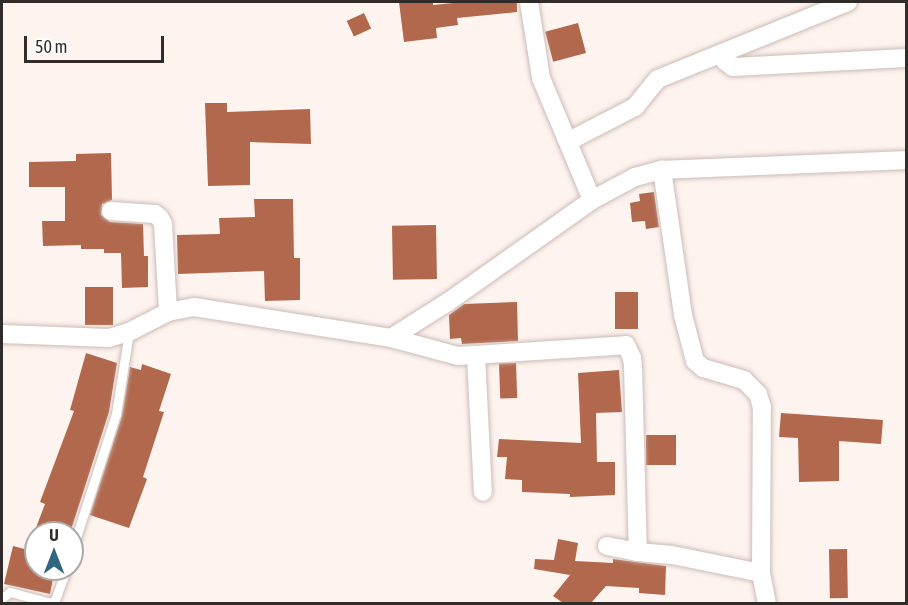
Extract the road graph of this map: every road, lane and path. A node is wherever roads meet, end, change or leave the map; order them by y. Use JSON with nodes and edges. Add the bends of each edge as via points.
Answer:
{"nodes":[{"id":1,"x":529,"y":2,"type":"edge"},
{"id":2,"x":849,"y":2,"type":"edge"},
{"id":3,"x":724,"y":53,"type":"junction"},
{"id":4,"x":906,"y":58,"type":"edge"},
{"id":5,"x":569,"y":141,"type":"junction"},
{"id":6,"x":906,"y":160,"type":"edge"},
{"id":7,"x":662,"y":170,"type":"junction"},
{"id":8,"x":592,"y":200,"type":"junction"},
{"id":9,"x":111,"y":211,"type":"dead end"},
{"id":10,"x":168,"y":312,"type":"junction"},
{"id":11,"x":129,"y":332,"type":"junction"},
{"id":12,"x":2,"y":334,"type":"edge"},
{"id":13,"x":390,"y":338,"type":"junction"},
{"id":14,"x":476,"y":356,"type":"junction"},
{"id":15,"x":483,"y":492,"type":"dead end"},
{"id":16,"x":81,"y":521,"type":"edge"},
{"id":17,"x":607,"y":546,"type":"dead end"},
{"id":18,"x":638,"y":552,"type":"junction"},
{"id":19,"x":761,"y":573,"type":"junction"},
{"id":20,"x":62,"y":581,"type":"edge"},
{"id":21,"x":6,"y":590,"type":"edge"},
{"id":22,"x":2,"y":598,"type":"edge"},
{"id":23,"x":767,"y":603,"type":"edge"}],
"edges":[{"from":1,"to":5,"type":"street","via":[[541,78]]},
{"from":2,"to":3,"type":"street"},
{"from":3,"to":4,"type":"street","via":[[727,64],[733,66]]},
{"from":3,"to":5,"type":"street","via":[[654,80],[634,107]]},
{"from":5,"to":8,"type":"street"},
{"from":6,"to":7,"type":"street"},
{"from":7,"to":8,"type":"street","via":[[635,177]]},
{"from":7,"to":19,"type":"street","via":[[683,315],[695,361],[703,368],[744,380],[758,394],[762,407]]},
{"from":8,"to":13,"type":"street","via":[[448,303]]},
{"from":9,"to":10,"type":"street","via":[[155,214],[160,218]]},
{"from":10,"to":11,"type":"street"},
{"from":10,"to":13,"type":"street","via":[[194,306]]},
{"from":11,"to":12,"type":"street","via":[[95,338]]},
{"from":11,"to":16,"type":"lane","via":[[116,414]]},
{"from":13,"to":14,"type":"street","via":[[458,356]]},
{"from":14,"to":15,"type":"street"},
{"from":14,"to":18,"type":"street","via":[[626,345],[633,366]]},
{"from":17,"to":18,"type":"street"},
{"from":18,"to":19,"type":"street"},
{"from":19,"to":23,"type":"street"},
{"from":20,"to":21,"type":"lane","via":[[51,603]]},
{"from":21,"to":22,"type":"lane"}]}
